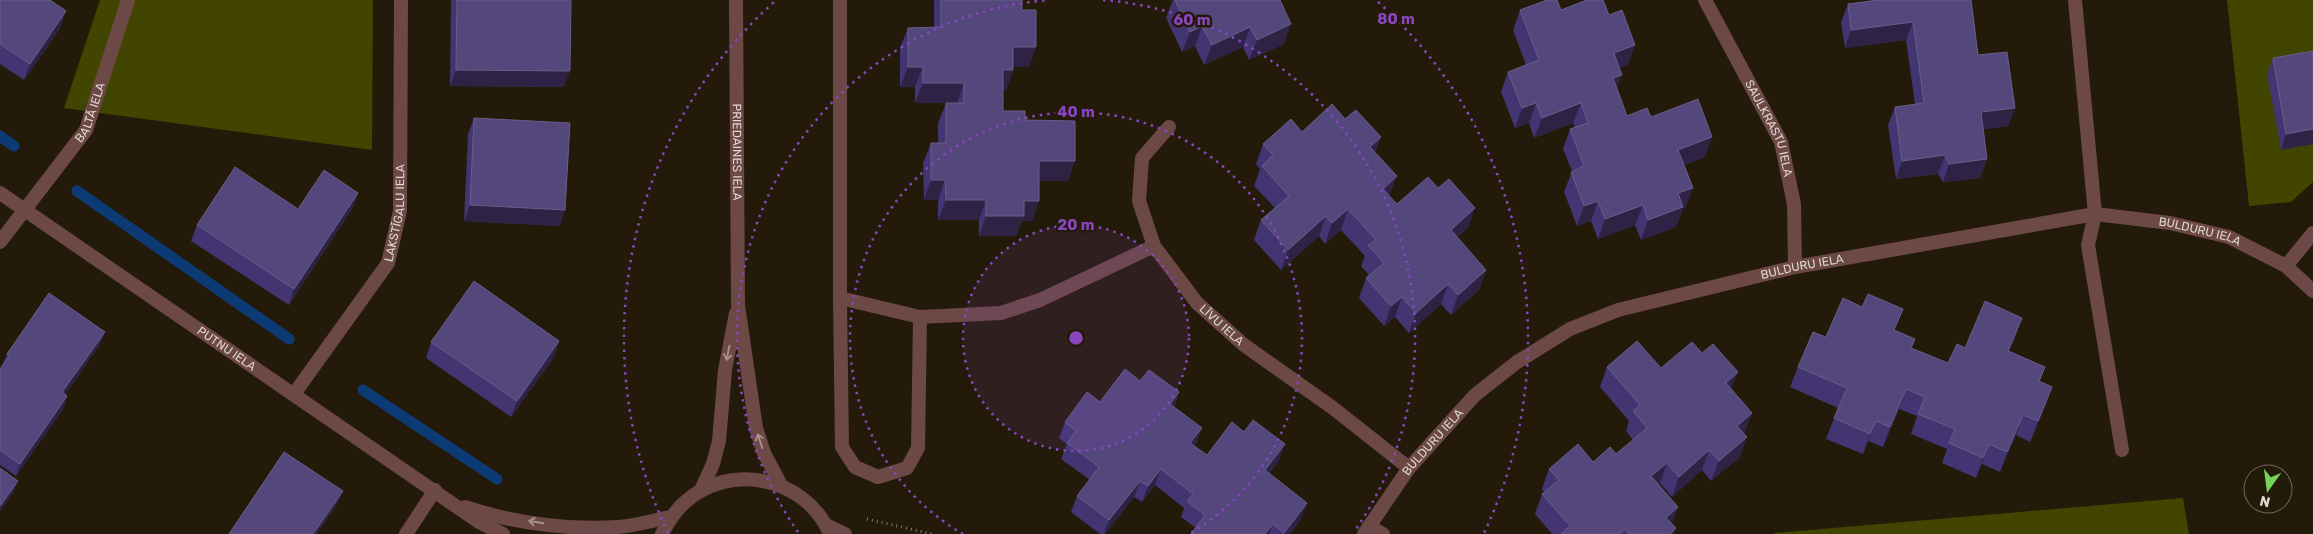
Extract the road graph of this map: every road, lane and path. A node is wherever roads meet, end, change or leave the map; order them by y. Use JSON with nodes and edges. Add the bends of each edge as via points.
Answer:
{"nodes":[{"id":1,"x":128,"y":0,"type":"edge"},
{"id":2,"x":401,"y":0,"type":"edge"},
{"id":3,"x":736,"y":0,"type":"edge"},
{"id":4,"x":840,"y":0,"type":"edge"},
{"id":5,"x":1705,"y":0,"type":"edge"},
{"id":6,"x":2076,"y":0,"type":"edge"},
{"id":7,"x":1169,"y":127,"type":"dead end"},
{"id":8,"x":0,"y":193,"type":"edge"},
{"id":9,"x":24,"y":210,"type":"junction"},
{"id":10,"x":2095,"y":214,"type":"junction"},
{"id":11,"x":2313,"y":233,"type":"edge"},
{"id":12,"x":0,"y":242,"type":"edge"},
{"id":13,"x":1154,"y":246,"type":"junction"},
{"id":14,"x":2286,"y":266,"type":"junction"},
{"id":15,"x":1795,"y":268,"type":"junction"},
{"id":16,"x":2313,"y":290,"type":"edge"},
{"id":17,"x":840,"y":298,"type":"junction"},
{"id":18,"x":738,"y":305,"type":"junction"},
{"id":19,"x":920,"y":317,"type":"junction"},
{"id":20,"x":294,"y":394,"type":"junction"},
{"id":21,"x":2122,"y":450,"type":"dead end"},
{"id":22,"x":1409,"y":468,"type":"junction"},
{"id":23,"x":781,"y":485,"type":"junction"},
{"id":24,"x":435,"y":490,"type":"junction"},
{"id":25,"x":701,"y":490,"type":"junction"},
{"id":26,"x":455,"y":503,"type":"junction"},
{"id":27,"x":671,"y":517,"type":"junction"},
{"id":28,"x":864,"y":518,"type":"dead end"},
{"id":29,"x":828,"y":530,"type":"edge"},
{"id":30,"x":1366,"y":530,"type":"edge"},
{"id":31,"x":406,"y":534,"type":"edge"},
{"id":32,"x":503,"y":534,"type":"edge"},
{"id":33,"x":662,"y":534,"type":"edge"},
{"id":34,"x":845,"y":534,"type":"edge"},
{"id":35,"x":932,"y":534,"type":"edge"},
{"id":36,"x":1382,"y":534,"type":"edge"}],
"edges":[{"from":1,"to":9,"type":"street","name":"BALTĀ IELA","via":[[86,130]]},
{"from":2,"to":20,"type":"street","name":"LAKSTĪGALU IELA","via":[[400,211],[388,263]]},
{"from":3,"to":18,"type":"street","name":"PRIEDAINES IELA"},
{"from":4,"to":17,"type":"street"},
{"from":5,"to":15,"type":"street","name":"SAULKRASTU IELA","via":[[1781,142],[1794,204]]},
{"from":6,"to":10,"type":"street"},
{"from":7,"to":13,"type":"street","name":"LĪVU IELA","via":[[1142,158],[1140,201]]},
{"from":8,"to":9,"type":"street","name":"PUTNU IELA"},
{"from":9,"to":12,"type":"street","name":"BALTĀ IELA"},
{"from":9,"to":20,"type":"street","name":"PUTNU IELA"},
{"from":10,"to":14,"type":"street","name":"BULDURU IELA","via":[[2170,223],[2229,237]]},
{"from":10,"to":15,"type":"street","name":"BULDURU IELA"},
{"from":10,"to":21,"type":"street","via":[[2088,245]]},
{"from":11,"to":14,"type":"street"},
{"from":13,"to":19,"type":"street","via":[[1040,300],[1001,313]]},
{"from":13,"to":22,"type":"street","name":"LĪVU IELA","via":[[1197,302],[1244,345],[1333,408]]},
{"from":14,"to":16,"type":"street","name":"BULDURU IELA"},
{"from":15,"to":22,"type":"street","name":"BULDURU IELA","via":[[1618,310],[1570,329],[1517,362],[1475,394]]},
{"from":17,"to":19,"type":"street"},
{"from":17,"to":19,"type":"street","via":[[842,447],[855,467],[878,477],[907,468],[918,448]]},
{"from":23,"to":18,"type":"street","one_way":true,"via":[[764,453],[756,428]]},
{"from":18,"to":25,"type":"street","one_way":true,"via":[[725,370],[719,441]]},
{"from":20,"to":24,"type":"street","name":"PUTNU IELA"},
{"from":22,"to":30,"type":"street","name":"BULDURU IELA"},
{"from":23,"to":25,"type":"street","via":[[740,478]]},
{"from":23,"to":29,"type":"street","via":[[814,508]]},
{"from":24,"to":26,"type":"street","name":"PUTNU IELA"},
{"from":24,"to":31,"type":"street"},
{"from":25,"to":27,"type":"street"},
{"from":27,"to":26,"type":"street","one_way":true,"via":[[620,527],[561,526],[506,517]]},
{"from":26,"to":32,"type":"street"},
{"from":27,"to":33,"type":"street"},
{"from":28,"to":35,"type":"path"},
{"from":29,"to":34,"type":"street"},
{"from":30,"to":36,"type":"street"}]}
